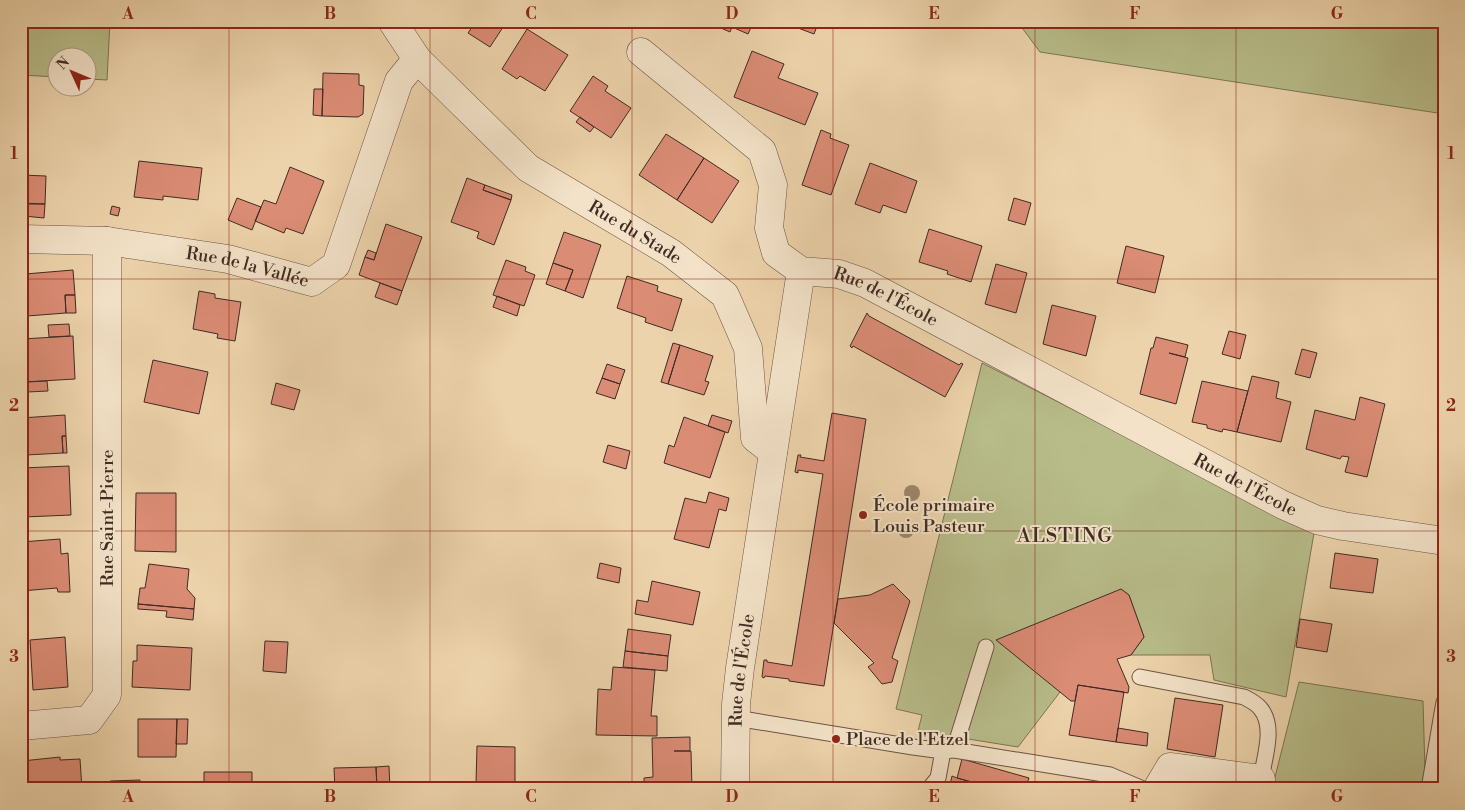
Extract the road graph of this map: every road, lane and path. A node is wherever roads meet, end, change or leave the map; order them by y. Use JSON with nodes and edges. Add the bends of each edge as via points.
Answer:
{"nodes":[{"id":1,"x":392,"y":21,"type":"edge"},
{"id":2,"x":641,"y":52,"type":"dead end"},
{"id":3,"x":417,"y":59,"type":"junction"},
{"id":4,"x":21,"y":239,"type":"edge"},
{"id":5,"x":107,"y":241,"type":"junction"},
{"id":6,"x":801,"y":271,"type":"junction"},
{"id":7,"x":773,"y":452,"type":"junction"},
{"id":8,"x":1444,"y":541,"type":"edge"},
{"id":9,"x":986,"y":647,"type":"dead end"},
{"id":10,"x":1140,"y":678,"type":"dead end"},
{"id":11,"x":1444,"y":702,"type":"edge"},
{"id":12,"x":736,"y":718,"type":"junction"},
{"id":13,"x":21,"y":726,"type":"edge"},
{"id":14,"x":948,"y":750,"type":"junction"},
{"id":15,"x":1261,"y":779,"type":"joint"},
{"id":16,"x":735,"y":789,"type":"edge"},
{"id":17,"x":929,"y":789,"type":"edge"},
{"id":18,"x":1143,"y":789,"type":"edge"},
{"id":19,"x":1158,"y":789,"type":"edge"},
{"id":20,"x":1429,"y":789,"type":"edge"}],
"edges":[{"from":1,"to":3,"type":"street","name":"Rue du Stade"},
{"from":2,"to":6,"type":"street","via":[[762,151],[774,185],[770,228],[776,253]]},
{"from":3,"to":5,"type":"street","name":"Rue de la Vallée","via":[[400,81],[336,265],[312,282],[228,259]]},
{"from":3,"to":7,"type":"street","name":"Rue du Stade","via":[[528,168],[671,253],[724,295],[748,348],[755,438]]},
{"from":4,"to":5,"type":"street","name":"Rue de la Vallée"},
{"from":5,"to":13,"type":"street","name":"Rue Saint-Pierre","via":[[107,694],[90,720]]},
{"from":6,"to":7,"type":"street","name":"Rue de l'École"},
{"from":6,"to":8,"type":"street","name":"Rue de l'École","via":[[839,274],[866,283],[1308,516],[1342,526]]},
{"from":7,"to":12,"type":"street","name":"Rue de l'École","via":[[740,668]]},
{"from":9,"to":14,"type":"lane"},
{"from":10,"to":15,"type":"lane","via":[[1244,697],[1255,703],[1262,710],[1268,729]]},
{"from":11,"to":20,"type":"lane"},
{"from":12,"to":14,"type":"lane"},
{"from":12,"to":16,"type":"street","name":"Rue de l'École"},
{"from":14,"to":17,"type":"lane","via":[[938,778]]},
{"from":14,"to":18,"type":"lane","via":[[1110,775]]},
{"from":15,"to":19,"type":"street","via":[[1170,766]]}]}
